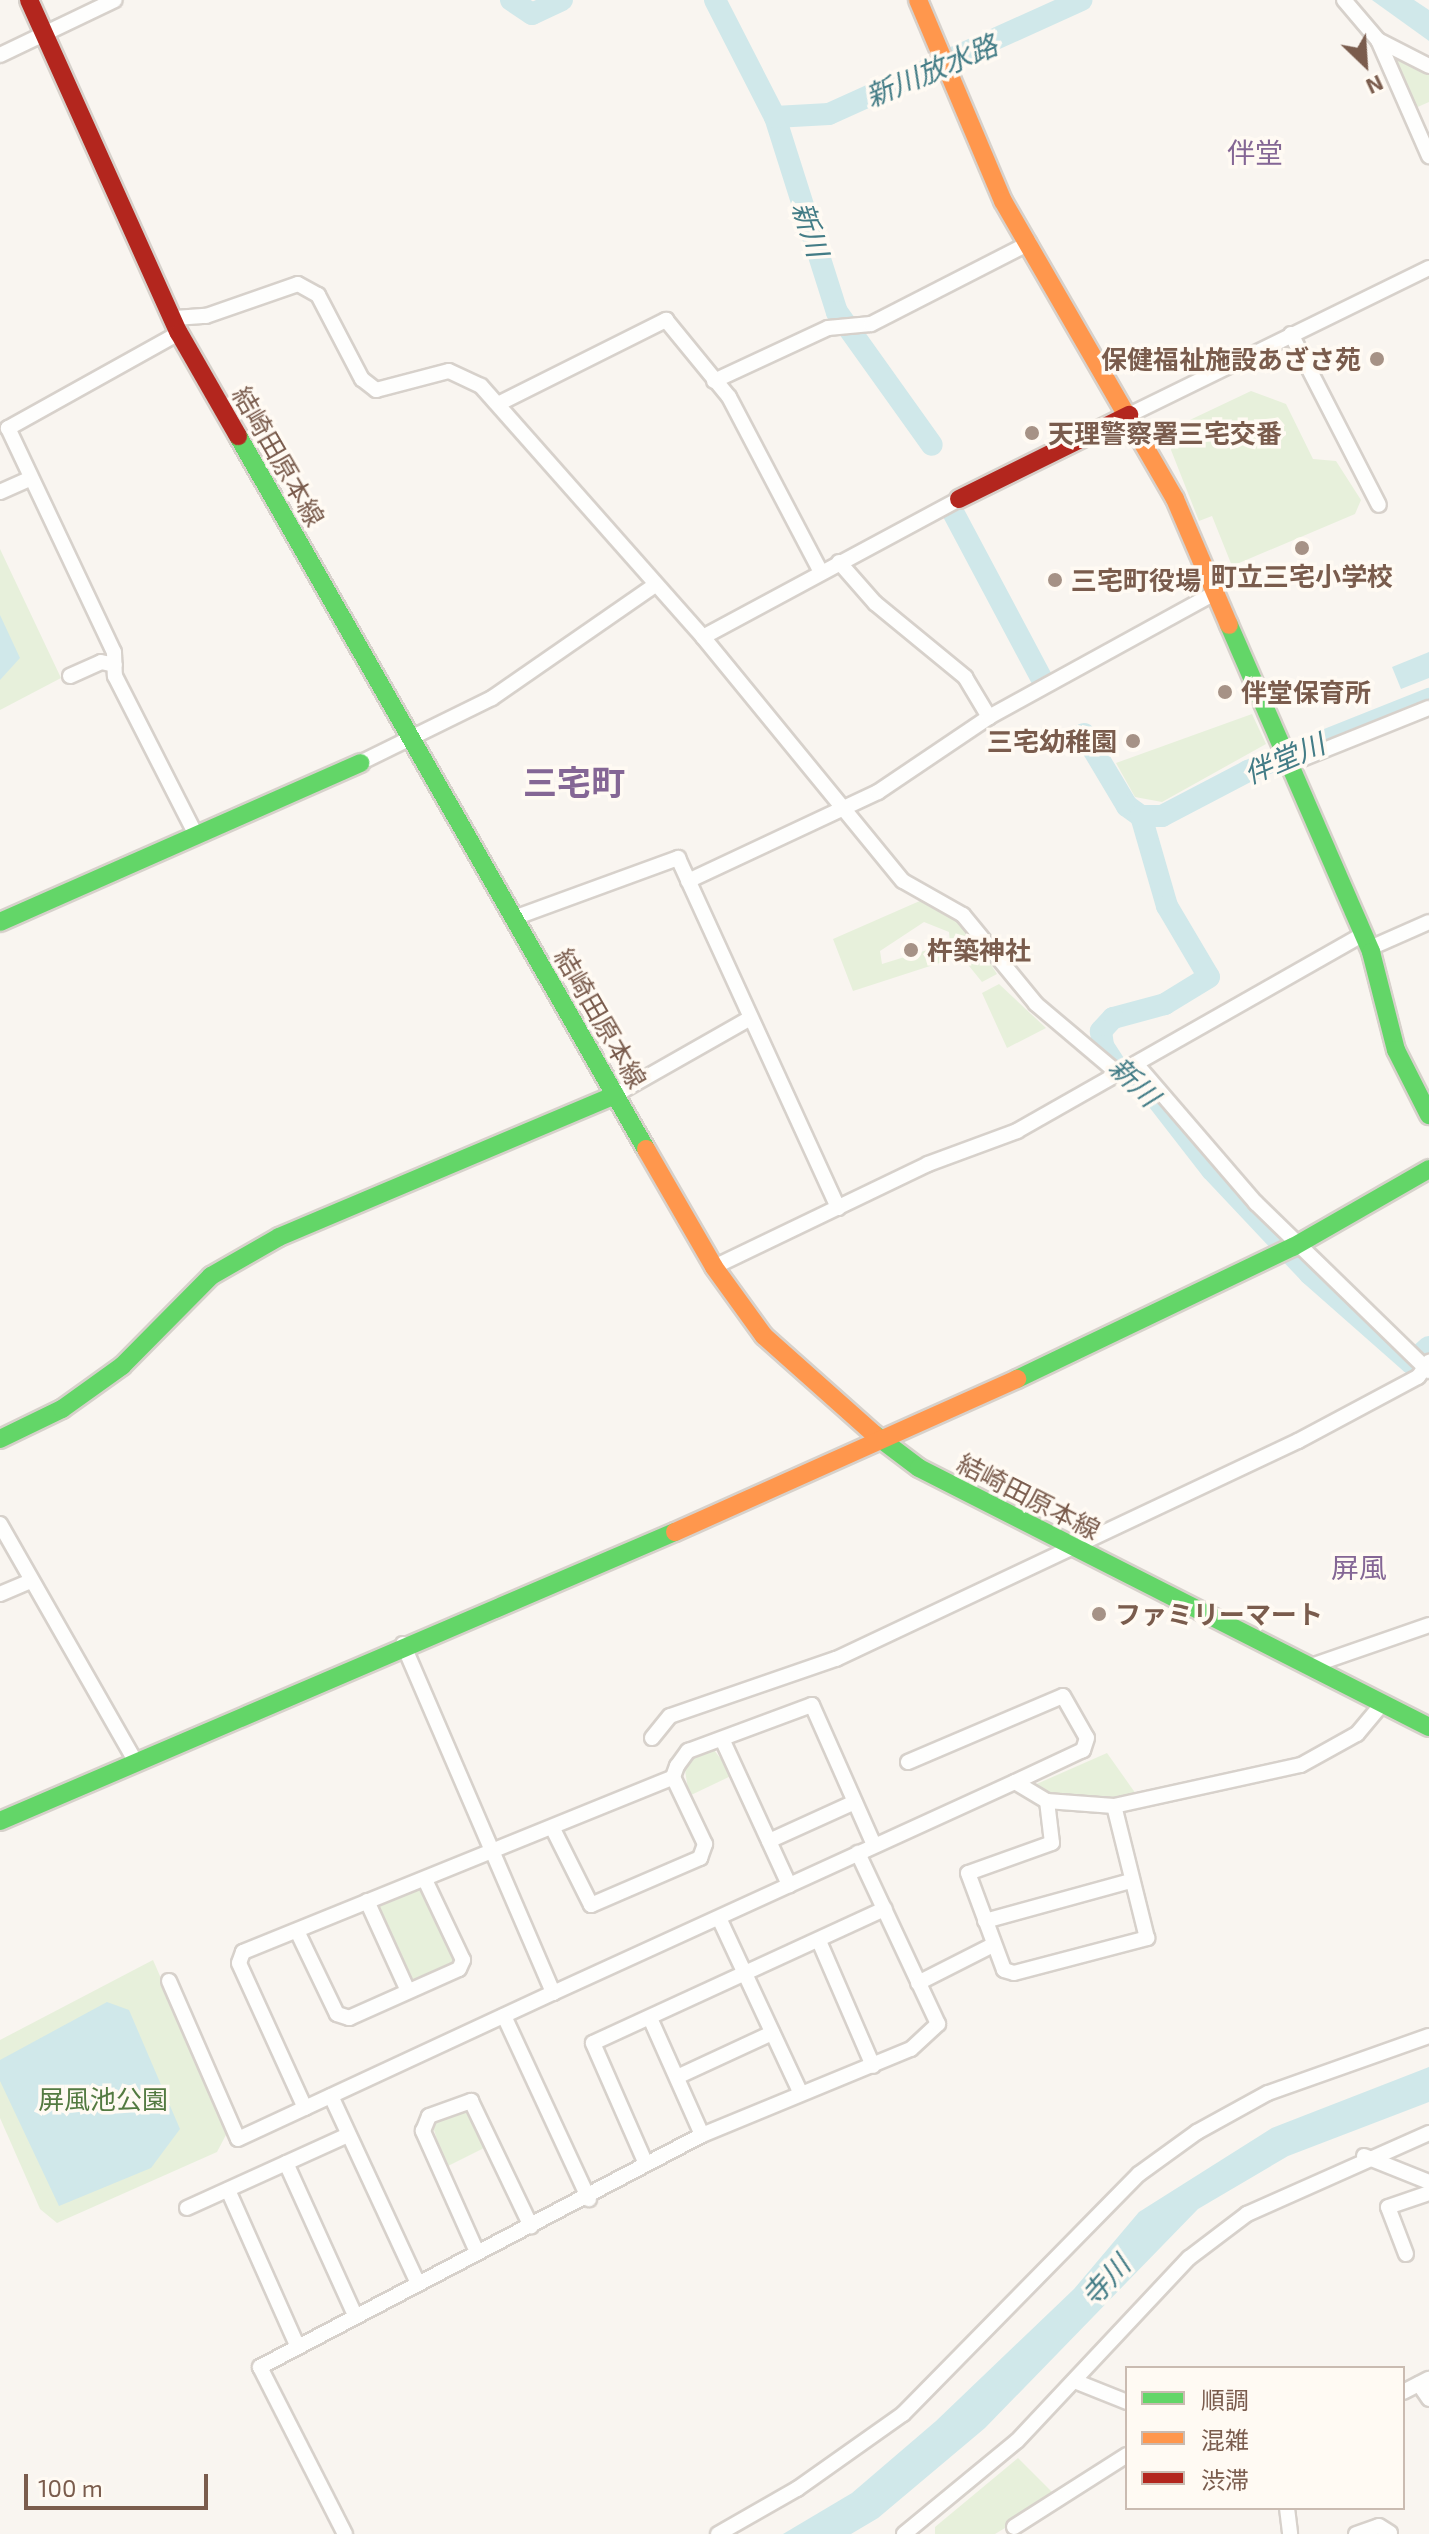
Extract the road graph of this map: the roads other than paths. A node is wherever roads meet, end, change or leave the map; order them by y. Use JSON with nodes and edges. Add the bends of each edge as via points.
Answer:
{"nodes":[{"id":1,"x":29,"y":0,"type":"edge"},
{"id":2,"x":115,"y":0,"type":"edge"},
{"id":3,"x":918,"y":0,"type":"edge"},
{"id":4,"x":1344,"y":0,"type":"edge"},
{"id":5,"x":43,"y":34,"type":"junction"},
{"id":6,"x":1378,"y":40,"type":"junction"},
{"id":7,"x":0,"y":55,"type":"edge"},
{"id":8,"x":1429,"y":66,"type":"edge"},
{"id":9,"x":1429,"y":156,"type":"edge"},
{"id":10,"x":1029,"y":243,"type":"junction"},
{"id":11,"x":1429,"y":268,"type":"edge"},
{"id":12,"x":177,"y":325,"type":"junction"},
{"id":13,"x":1291,"y":334,"type":"junction"},
{"id":14,"x":714,"y":381,"type":"junction"},
{"id":15,"x":500,"y":403,"type":"junction"},
{"id":16,"x":1129,"y":415,"type":"junction"},
{"id":17,"x":29,"y":479,"type":"junction"},
{"id":18,"x":0,"y":492,"type":"edge"},
{"id":19,"x":959,"y":499,"type":"joint"},
{"id":20,"x":1379,"y":505,"type":"dead end"},
{"id":21,"x":839,"y":562,"type":"junction"},
{"id":22,"x":821,"y":572,"type":"junction"},
{"id":23,"x":655,"y":585,"type":"junction"},
{"id":24,"x":1213,"y":594,"type":"junction"},
{"id":25,"x":703,"y":637,"type":"junction"},
{"id":26,"x":115,"y":665,"type":"junction"},
{"id":27,"x":70,"y":676,"type":"dead end"},
{"id":28,"x":1429,"y":708,"type":"edge"},
{"id":29,"x":989,"y":717,"type":"junction"},
{"id":30,"x":409,"y":738,"type":"junction"},
{"id":31,"x":1285,"y":759,"type":"junction"},
{"id":32,"x":360,"y":763,"type":"joint"},
{"id":33,"x":840,"y":810,"type":"junction"},
{"id":34,"x":196,"y":835,"type":"junction"},
{"id":35,"x":688,"y":881,"type":"junction"},
{"id":36,"x":514,"y":918,"type":"junction"},
{"id":37,"x":0,"y":922,"type":"edge"},
{"id":38,"x":1429,"y":922,"type":"edge"},
{"id":39,"x":1367,"y":941,"type":"junction"},
{"id":40,"x":747,"y":1020,"type":"junction"},
{"id":41,"x":1138,"y":1066,"type":"junction"},
{"id":42,"x":1114,"y":1070,"type":"junction"},
{"id":43,"x":615,"y":1095,"type":"junction"},
{"id":44,"x":1429,"y":1115,"type":"edge"},
{"id":45,"x":1429,"y":1169,"type":"edge"},
{"id":46,"x":838,"y":1208,"type":"junction"},
{"id":47,"x":1292,"y":1247,"type":"junction"},
{"id":48,"x":714,"y":1267,"type":"junction"},
{"id":49,"x":1428,"y":1367,"type":"edge"},
{"id":50,"x":0,"y":1439,"type":"edge"},
{"id":51,"x":882,"y":1443,"type":"junction"},
{"id":52,"x":0,"y":1524,"type":"edge"},
{"id":53,"x":1071,"y":1548,"type":"junction"},
{"id":54,"x":30,"y":1581,"type":"junction"},
{"id":55,"x":0,"y":1594,"type":"edge"},
{"id":56,"x":1429,"y":1625,"type":"edge"},
{"id":57,"x":403,"y":1644,"type":"junction"},
{"id":58,"x":1308,"y":1667,"type":"junction"},
{"id":59,"x":1382,"y":1704,"type":"junction"},
{"id":60,"x":1429,"y":1727,"type":"edge"},
{"id":61,"x":652,"y":1738,"type":"dead end"},
{"id":62,"x":722,"y":1739,"type":"junction"},
{"id":63,"x":134,"y":1759,"type":"junction"},
{"id":64,"x":908,"y":1762,"type":"dead end"},
{"id":65,"x":673,"y":1777,"type":"junction"},
{"id":66,"x":1015,"y":1782,"type":"junction"},
{"id":67,"x":1047,"y":1801,"type":"junction"},
{"id":68,"x":855,"y":1802,"type":"junction"},
{"id":69,"x":1114,"y":1806,"type":"junction"},
{"id":70,"x":0,"y":1821,"type":"edge"},
{"id":71,"x":553,"y":1829,"type":"junction"},
{"id":72,"x":769,"y":1841,"type":"junction"},
{"id":73,"x":874,"y":1845,"type":"junction"},
{"id":74,"x":858,"y":1853,"type":"junction"},
{"id":75,"x":490,"y":1855,"type":"junction"},
{"id":76,"x":425,"y":1880,"type":"junction"},
{"id":77,"x":1130,"y":1881,"type":"junction"},
{"id":78,"x":789,"y":1885,"type":"junction"},
{"id":79,"x":367,"y":1901,"type":"junction"},
{"id":80,"x":885,"y":1909,"type":"junction"},
{"id":81,"x":719,"y":1918,"type":"junction"},
{"id":82,"x":985,"y":1921,"type":"junction"},
{"id":83,"x":297,"y":1931,"type":"junction"},
{"id":84,"x":819,"y":1941,"type":"junction"},
{"id":85,"x":993,"y":1945,"type":"junction"},
{"id":86,"x":746,"y":1973,"type":"junction"},
{"id":87,"x":169,"y":1981,"type":"dead end"},
{"id":88,"x":918,"y":1983,"type":"junction"},
{"id":89,"x":408,"y":1991,"type":"junction"},
{"id":90,"x":553,"y":1993,"type":"junction"},
{"id":91,"x":504,"y":2016,"type":"junction"},
{"id":92,"x":650,"y":2018,"type":"junction"},
{"id":93,"x":772,"y":2033,"type":"junction"},
{"id":94,"x":1429,"y":2036,"type":"edge"},
{"id":95,"x":873,"y":2066,"type":"junction"},
{"id":96,"x":677,"y":2077,"type":"junction"},
{"id":97,"x":800,"y":2092,"type":"junction"},
{"id":98,"x":331,"y":2096,"type":"junction"},
{"id":99,"x":305,"y":2108,"type":"junction"},
{"id":100,"x":1429,"y":2133,"type":"edge"},
{"id":101,"x":348,"y":2135,"type":"junction"},
{"id":102,"x":702,"y":2135,"type":"junction"},
{"id":103,"x":1364,"y":2156,"type":"junction"},
{"id":104,"x":286,"y":2163,"type":"junction"},
{"id":105,"x":646,"y":2164,"type":"junction"},
{"id":106,"x":1429,"y":2182,"type":"edge"},
{"id":107,"x":228,"y":2190,"type":"junction"},
{"id":108,"x":1429,"y":2193,"type":"edge"},
{"id":109,"x":589,"y":2199,"type":"junction"},
{"id":110,"x":187,"y":2208,"type":"dead end"},
{"id":111,"x":531,"y":2226,"type":"junction"},
{"id":112,"x":477,"y":2252,"type":"junction"},
{"id":113,"x":1406,"y":2254,"type":"dead end"},
{"id":114,"x":418,"y":2283,"type":"junction"},
{"id":115,"x":355,"y":2315,"type":"junction"},
{"id":116,"x":297,"y":2345,"type":"junction"},
{"id":117,"x":1077,"y":2382,"type":"junction"},
{"id":118,"x":1424,"y":2382,"type":"edge"},
{"id":119,"x":1405,"y":2391,"type":"edge"},
{"id":120,"x":1429,"y":2399,"type":"edge"},
{"id":121,"x":1125,"y":2401,"type":"edge"},
{"id":122,"x":1125,"y":2456,"type":"edge"},
{"id":123,"x":1287,"y":2510,"type":"edge"},
{"id":124,"x":1014,"y":2527,"type":"dead end"},
{"id":125,"x":1390,"y":2533,"type":"edge"},
{"id":126,"x":345,"y":2534,"type":"edge"},
{"id":127,"x":718,"y":2534,"type":"edge"},
{"id":128,"x":904,"y":2534,"type":"edge"},
{"id":129,"x":1290,"y":2534,"type":"edge"},
{"id":130,"x":1356,"y":2534,"type":"edge"}],
"edges":[{"from":1,"to":5,"type":"street","name":"結崎田原本線"},
{"from":2,"to":5,"type":"street"},
{"from":3,"to":10,"type":"street","via":[[1003,201]]},
{"from":4,"to":6,"type":"street"},
{"from":5,"to":7,"type":"street"},
{"from":5,"to":12,"type":"street","name":"結崎田原本線"},
{"from":6,"to":8,"type":"street"},
{"from":6,"to":9,"type":"street"},
{"from":10,"to":14,"type":"street","via":[[871,324],[828,328]]},
{"from":10,"to":16,"type":"street"},
{"from":11,"to":13,"type":"street"},
{"from":12,"to":15,"type":"street","via":[[298,284],[318,295],[362,379],[376,390],[449,371]]},
{"from":12,"to":17,"type":"street","via":[[9,422]]},
{"from":12,"to":30,"type":"street","name":"結崎田原本線"},
{"from":13,"to":16,"type":"street"},
{"from":13,"to":20,"type":"street"},
{"from":14,"to":15,"type":"street","via":[[666,320]]},
{"from":14,"to":22,"type":"street"},
{"from":15,"to":23,"type":"street"},
{"from":16,"to":19,"type":"street"},
{"from":16,"to":24,"type":"street","via":[[1175,499]]},
{"from":17,"to":18,"type":"street"},
{"from":17,"to":26,"type":"street"},
{"from":19,"to":21,"type":"street"},
{"from":21,"to":22,"type":"street"},
{"from":21,"to":29,"type":"street","via":[[875,603],[965,677]]},
{"from":22,"to":25,"type":"street"},
{"from":23,"to":25,"type":"street"},
{"from":23,"to":30,"type":"street","via":[[492,698]]},
{"from":24,"to":29,"type":"street"},
{"from":24,"to":31,"type":"street"},
{"from":25,"to":33,"type":"street"},
{"from":26,"to":27,"type":"street","via":[[101,662]]},
{"from":26,"to":34,"type":"street"},
{"from":28,"to":31,"type":"street"},
{"from":29,"to":33,"type":"street"},
{"from":30,"to":32,"type":"street"},
{"from":30,"to":36,"type":"street","name":"結崎田原本線"},
{"from":31,"to":39,"type":"street"},
{"from":32,"to":34,"type":"street"},
{"from":33,"to":35,"type":"street"},
{"from":33,"to":42,"type":"street","via":[[903,881],[963,915],[1036,1004]]},
{"from":34,"to":37,"type":"street"},
{"from":35,"to":36,"type":"street","via":[[678,858]]},
{"from":35,"to":40,"type":"street"},
{"from":36,"to":43,"type":"street","name":"結崎田原本線"},
{"from":38,"to":39,"type":"street"},
{"from":39,"to":41,"type":"street","via":[[1218,1012]]},
{"from":39,"to":44,"type":"street","via":[[1396,1050]]},
{"from":40,"to":43,"type":"street"},
{"from":40,"to":46,"type":"street"},
{"from":41,"to":42,"type":"street"},
{"from":41,"to":47,"type":"street"},
{"from":42,"to":46,"type":"street","via":[[1017,1131]]},
{"from":43,"to":48,"type":"street","name":"結崎田原本線"},
{"from":43,"to":50,"type":"street","via":[[279,1237],[211,1276],[122,1366],[74,1401]]},
{"from":45,"to":47,"type":"street"},
{"from":46,"to":48,"type":"street"},
{"from":47,"to":49,"type":"street"},
{"from":47,"to":51,"type":"street"},
{"from":48,"to":51,"type":"street","name":"結崎田原本線","via":[[764,1336]]},
{"from":49,"to":53,"type":"street","via":[[1298,1441]]},
{"from":51,"to":53,"type":"street","name":"結崎田原本線"},
{"from":51,"to":57,"type":"street"},
{"from":52,"to":54,"type":"street"},
{"from":53,"to":58,"type":"street","name":"結崎田原本線"},
{"from":53,"to":61,"type":"street","via":[[836,1659],[670,1716]]},
{"from":54,"to":55,"type":"street"},
{"from":54,"to":63,"type":"street"},
{"from":56,"to":58,"type":"street"},
{"from":57,"to":63,"type":"street"},
{"from":57,"to":75,"type":"street"},
{"from":58,"to":59,"type":"street","name":"結崎田原本線"},
{"from":59,"to":60,"type":"street","name":"結崎田原本線"},
{"from":59,"to":69,"type":"street","via":[[1357,1734],[1301,1765]]},
{"from":62,"to":65,"type":"street","via":[[688,1751]]},
{"from":62,"to":68,"type":"street","via":[[812,1705]]},
{"from":62,"to":72,"type":"street"},
{"from":63,"to":70,"type":"street"},
{"from":64,"to":66,"type":"street","via":[[1063,1696],[1087,1738],[1083,1750]]},
{"from":65,"to":71,"type":"street"},
{"from":65,"to":71,"type":"street","via":[[707,1854],[600,1904],[586,1901]]},
{"from":66,"to":67,"type":"street"},
{"from":66,"to":73,"type":"street"},
{"from":67,"to":69,"type":"street"},
{"from":67,"to":82,"type":"street","via":[[1052,1843],[968,1873]]},
{"from":68,"to":72,"type":"street"},
{"from":68,"to":73,"type":"street"},
{"from":69,"to":77,"type":"street"},
{"from":71,"to":75,"type":"street"},
{"from":72,"to":78,"type":"street"},
{"from":73,"to":74,"type":"street"},
{"from":74,"to":78,"type":"street"},
{"from":74,"to":80,"type":"street"},
{"from":75,"to":76,"type":"street"},
{"from":75,"to":90,"type":"street"},
{"from":76,"to":79,"type":"street"},
{"from":76,"to":89,"type":"street","via":[[463,1960],[459,1969]]},
{"from":77,"to":82,"type":"street"},
{"from":77,"to":85,"type":"street","via":[[1147,1938],[1014,1973],[1004,1970]]},
{"from":78,"to":81,"type":"street"},
{"from":79,"to":83,"type":"street"},
{"from":79,"to":89,"type":"street"},
{"from":80,"to":84,"type":"street"},
{"from":80,"to":88,"type":"street"},
{"from":81,"to":86,"type":"street"},
{"from":81,"to":90,"type":"street"},
{"from":82,"to":85,"type":"street"},
{"from":83,"to":89,"type":"street","via":[[342,2018]]},
{"from":83,"to":99,"type":"street","via":[[243,1952],[239,1963]]},
{"from":84,"to":86,"type":"street"},
{"from":84,"to":95,"type":"street"},
{"from":85,"to":88,"type":"street"},
{"from":86,"to":92,"type":"street"},
{"from":86,"to":93,"type":"street"},
{"from":87,"to":99,"type":"street","via":[[238,2139]]},
{"from":88,"to":95,"type":"street","via":[[938,2024],[911,2049]]},
{"from":90,"to":91,"type":"street"},
{"from":91,"to":98,"type":"street"},
{"from":91,"to":109,"type":"street"},
{"from":92,"to":96,"type":"street"},
{"from":92,"to":105,"type":"street","via":[[593,2043]]},
{"from":93,"to":96,"type":"street"},
{"from":93,"to":97,"type":"street"},
{"from":94,"to":127,"type":"street","via":[[1268,2093],[1197,2132],[1139,2174],[903,2414],[797,2489]]},
{"from":95,"to":97,"type":"street"},
{"from":96,"to":102,"type":"street"},
{"from":97,"to":102,"type":"street"},
{"from":98,"to":99,"type":"street"},
{"from":98,"to":101,"type":"street"},
{"from":100,"to":103,"type":"street"},
{"from":101,"to":104,"type":"street"},
{"from":101,"to":114,"type":"street"},
{"from":102,"to":105,"type":"street"},
{"from":103,"to":106,"type":"street"},
{"from":103,"to":117,"type":"street","via":[[1247,2214],[1189,2258]]},
{"from":104,"to":107,"type":"street"},
{"from":104,"to":115,"type":"street"},
{"from":105,"to":109,"type":"street"},
{"from":107,"to":110,"type":"street"},
{"from":107,"to":116,"type":"street"},
{"from":108,"to":113,"type":"street","via":[[1388,2207]]},
{"from":109,"to":111,"type":"street"},
{"from":111,"to":112,"type":"street"},
{"from":111,"to":112,"type":"street","via":[[476,2106],[465,2099],[422,2123]]},
{"from":112,"to":114,"type":"street"},
{"from":114,"to":115,"type":"street"},
{"from":115,"to":116,"type":"street"},
{"from":116,"to":126,"type":"street","via":[[260,2367]]},
{"from":117,"to":121,"type":"street"},
{"from":117,"to":128,"type":"street"},
{"from":118,"to":119,"type":"street"},
{"from":118,"to":120,"type":"street"},
{"from":122,"to":124,"type":"street"},
{"from":123,"to":129,"type":"street"},
{"from":125,"to":130,"type":"street","via":[[1379,2526]]}]}
